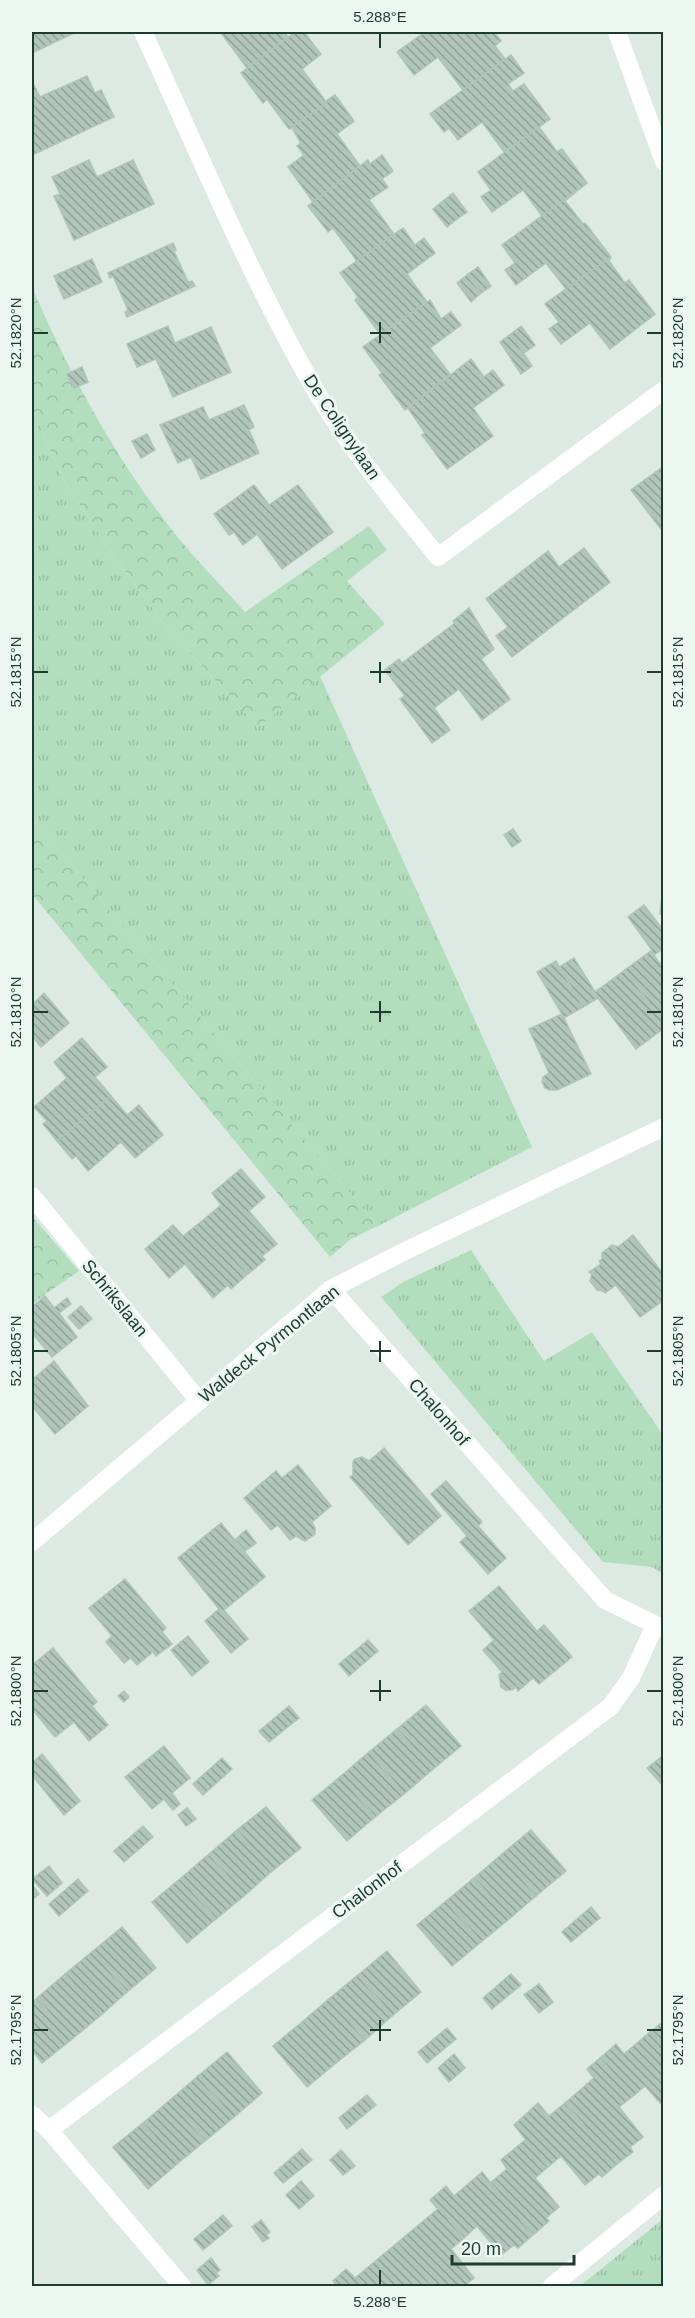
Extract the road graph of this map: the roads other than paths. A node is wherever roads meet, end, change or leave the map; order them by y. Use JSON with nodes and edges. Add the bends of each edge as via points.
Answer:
{"nodes":[{"id":1,"x":143,"y":32,"type":"edge"},
{"id":2,"x":617,"y":32,"type":"edge"},
{"id":3,"x":663,"y":162,"type":"edge"},
{"id":4,"x":663,"y":390,"type":"edge"},
{"id":5,"x":663,"y":1127,"type":"edge"},
{"id":6,"x":32,"y":1196,"type":"edge"},
{"id":7,"x":331,"y":1289,"type":"junction"},
{"id":8,"x":199,"y":1401,"type":"junction"},
{"id":9,"x":32,"y":1542,"type":"edge"},
{"id":10,"x":659,"y":1627,"type":"edge"},
{"id":11,"x":32,"y":2115,"type":"edge"},
{"id":12,"x":49,"y":2130,"type":"junction"},
{"id":13,"x":663,"y":2195,"type":"edge"},
{"id":14,"x":182,"y":2286,"type":"edge"},
{"id":15,"x":552,"y":2286,"type":"edge"}],
"edges":[{"from":1,"to":4,"type":"street","name":"De Colignylaan","via":[[257,279],[306,374],[356,454],[438,557]]},
{"from":2,"to":3,"type":"street"},
{"from":5,"to":7,"type":"street","name":"Waldeck Pyrmontlaan"},
{"from":6,"to":8,"type":"street","name":"Schrikslaan"},
{"from":7,"to":8,"type":"street","name":"Waldeck Pyrmontlaan"},
{"from":7,"to":10,"type":"street","name":"Chalonhof","via":[[605,1600]]},
{"from":8,"to":9,"type":"street","name":"Waldeck Pyrmontlaan"},
{"from":10,"to":12,"type":"street","name":"Chalonhof","via":[[610,1707]]},
{"from":11,"to":12,"type":"street"},
{"from":12,"to":14,"type":"street"},
{"from":13,"to":15,"type":"street"}]}
